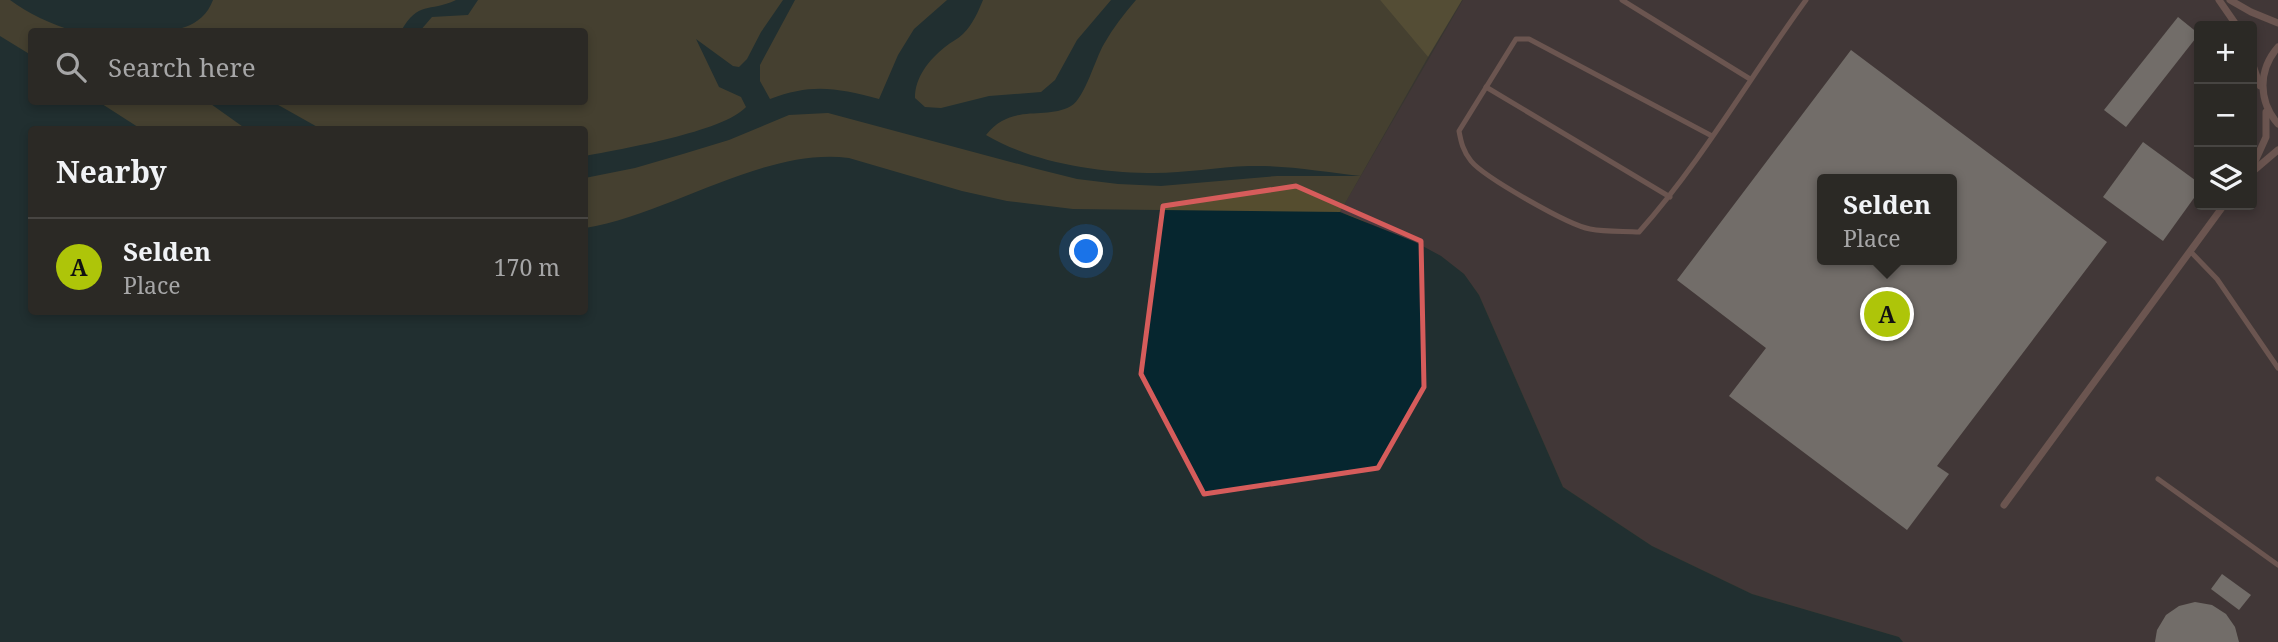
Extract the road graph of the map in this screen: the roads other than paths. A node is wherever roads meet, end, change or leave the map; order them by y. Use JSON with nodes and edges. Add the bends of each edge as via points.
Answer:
{"nodes":[{"id":1,"x":1622,"y":0,"type":"edge"},
{"id":2,"x":1806,"y":0,"type":"edge"},
{"id":3,"x":2219,"y":0,"type":"edge"},
{"id":4,"x":2230,"y":0,"type":"edge"},
{"id":5,"x":2234,"y":21,"type":"edge"},
{"id":6,"x":2278,"y":23,"type":"edge"},
{"id":7,"x":2278,"y":47,"type":"edge"},
{"id":8,"x":2257,"y":77,"type":"edge"},
{"id":9,"x":1751,"y":79,"type":"junction"},
{"id":10,"x":1486,"y":87,"type":"junction"},
{"id":11,"x":2264,"y":97,"type":"junction"},
{"id":12,"x":2278,"y":124,"type":"edge"},
{"id":13,"x":1712,"y":136,"type":"junction"},
{"id":14,"x":2278,"y":150,"type":"edge"},
{"id":15,"x":2257,"y":158,"type":"edge"},
{"id":16,"x":2257,"y":166,"type":"edge"},
{"id":17,"x":1670,"y":197,"type":"junction"},
{"id":18,"x":2220,"y":210,"type":"edge"},
{"id":19,"x":2190,"y":251,"type":"junction"},
{"id":20,"x":2278,"y":368,"type":"edge"},
{"id":21,"x":2158,"y":479,"type":"dead end"},
{"id":22,"x":2004,"y":505,"type":"dead end"},
{"id":23,"x":2278,"y":565,"type":"edge"}],
"edges":[{"from":1,"to":9,"type":"lane"},
{"from":2,"to":9,"type":"lane"},
{"from":3,"to":5,"type":"street"},
{"from":4,"to":6,"type":"street"},
{"from":7,"to":11,"type":"street","via":[[2265,70]]},
{"from":8,"to":11,"type":"street"},
{"from":9,"to":13,"type":"lane"},
{"from":10,"to":13,"type":"lane","via":[[1516,39],[1530,39]]},
{"from":10,"to":17,"type":"lane"},
{"from":10,"to":17,"type":"lane","via":[[1459,131],[1463,149],[1486,174],[1589,229],[1639,232]]},
{"from":11,"to":12,"type":"street"},
{"from":11,"to":15,"type":"street","via":[[2266,137]]},
{"from":13,"to":17,"type":"lane"},
{"from":14,"to":16,"type":"street"},
{"from":18,"to":19,"type":"street"},
{"from":19,"to":20,"type":"lane","via":[[2217,279]]},
{"from":19,"to":22,"type":"street"},
{"from":21,"to":23,"type":"lane"}]}
